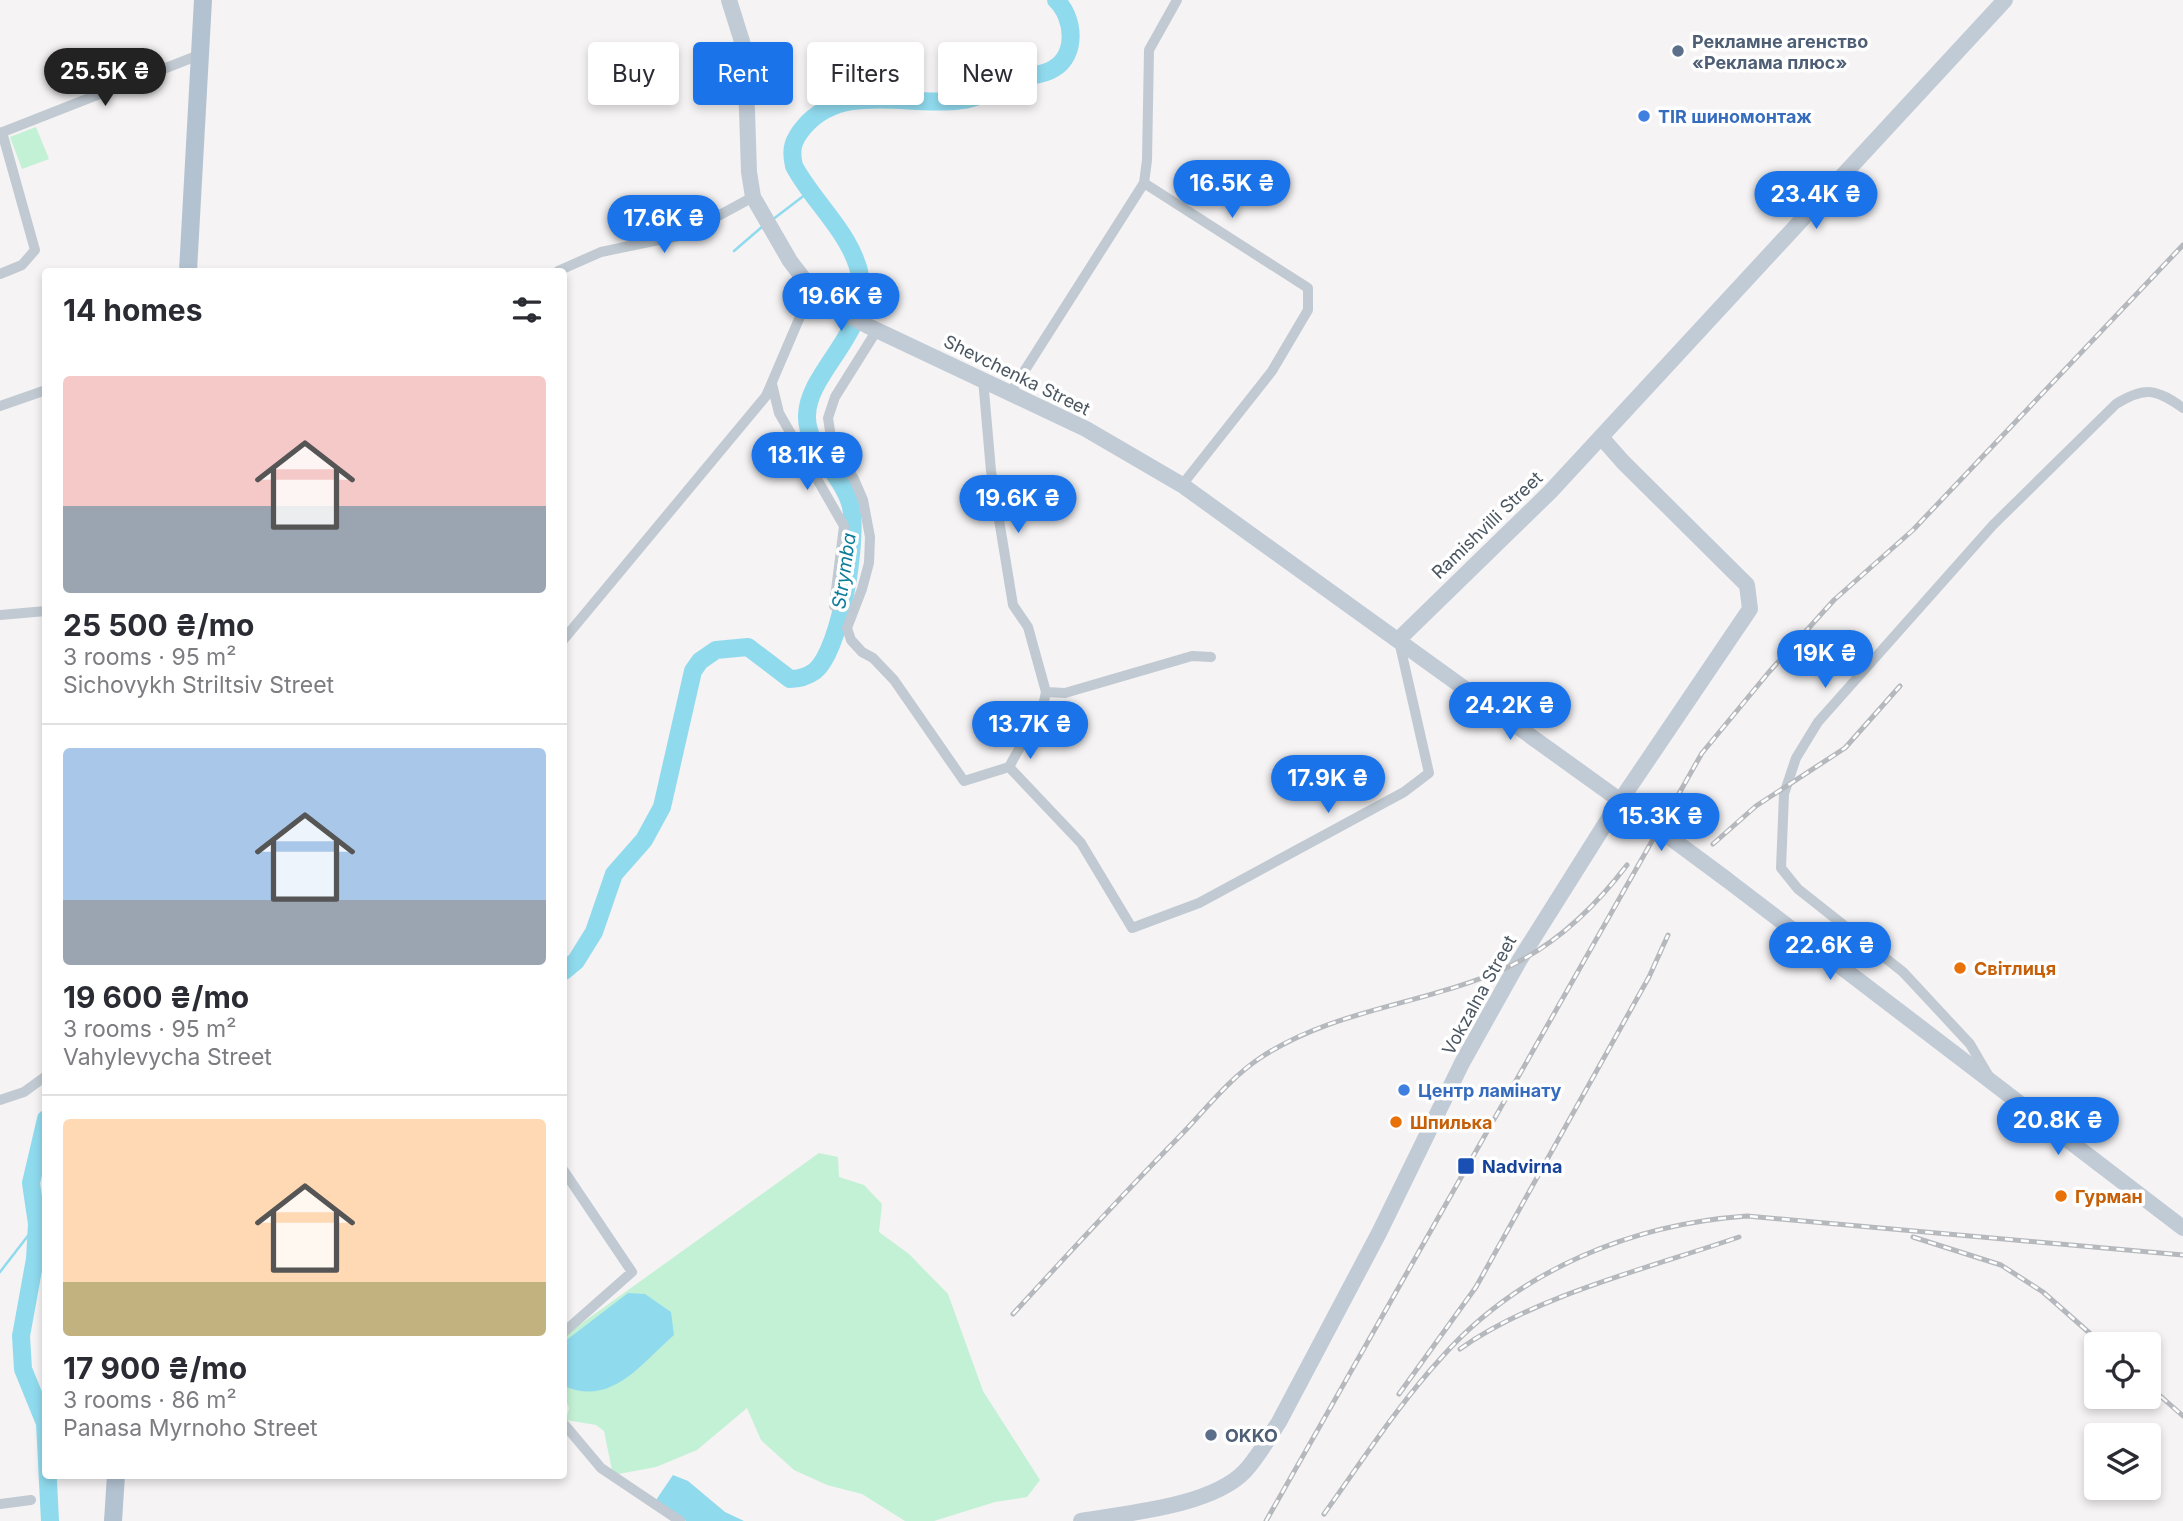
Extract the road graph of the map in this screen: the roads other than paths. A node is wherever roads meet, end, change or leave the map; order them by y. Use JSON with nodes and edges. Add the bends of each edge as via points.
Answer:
{"nodes":[{"id":1,"x":203,"y":0,"type":"edge"},
{"id":2,"x":729,"y":0,"type":"edge"},
{"id":3,"x":1177,"y":0,"type":"edge"},
{"id":4,"x":2005,"y":0,"type":"edge"},
{"id":5,"x":199,"y":55,"type":"junction"},
{"id":6,"x":1,"y":132,"type":"edge"},
{"id":7,"x":1144,"y":183,"type":"junction"},
{"id":8,"x":753,"y":197,"type":"junction"},
{"id":9,"x":188,"y":268,"type":"edge"},
{"id":10,"x":565,"y":268,"type":"edge"},
{"id":11,"x":0,"y":274,"type":"edge"},
{"id":12,"x":811,"y":291,"type":"junction"},
{"id":13,"x":873,"y":328,"type":"junction"},
{"id":14,"x":983,"y":379,"type":"junction"},
{"id":15,"x":772,"y":384,"type":"junction"},
{"id":16,"x":42,"y":391,"type":"edge"},
{"id":17,"x":1011,"y":392,"type":"junction"},
{"id":18,"x":0,"y":406,"type":"edge"},
{"id":19,"x":2183,"y":408,"type":"edge"},
{"id":20,"x":1601,"y":437,"type":"junction"},
{"id":21,"x":1182,"y":485,"type":"junction"},
{"id":22,"x":834,"y":606,"type":"dead end"},
{"id":23,"x":42,"y":611,"type":"edge"},
{"id":24,"x":0,"y":615,"type":"edge"},
{"id":25,"x":567,"y":635,"type":"edge"},
{"id":26,"x":1399,"y":639,"type":"junction"},
{"id":27,"x":1211,"y":657,"type":"dead end"},
{"id":28,"x":1046,"y":692,"type":"junction"},
{"id":29,"x":1009,"y":767,"type":"junction"},
{"id":30,"x":42,"y":1079,"type":"edge"},
{"id":31,"x":1993,"y":1084,"type":"junction"},
{"id":32,"x":0,"y":1100,"type":"edge"},
{"id":33,"x":567,"y":1175,"type":"edge"},
{"id":34,"x":2183,"y":1228,"type":"edge"},
{"id":35,"x":567,"y":1329,"type":"edge"},
{"id":36,"x":567,"y":1428,"type":"edge"},
{"id":37,"x":116,"y":1479,"type":"edge"},
{"id":38,"x":31,"y":1500,"type":"dead end"},
{"id":39,"x":0,"y":1504,"type":"edge"},
{"id":40,"x":113,"y":1521,"type":"edge"},
{"id":41,"x":680,"y":1521,"type":"edge"},
{"id":42,"x":1082,"y":1521,"type":"edge"}],
"edges":[{"from":1,"to":5,"type":"main road"},
{"from":2,"to":8,"type":"street","name":"Shevchenka Street","via":[[745,51]]},
{"from":3,"to":7,"type":"street","via":[[1149,50]]},
{"from":4,"to":20,"type":"street","name":"Ramishvilli Street"},
{"from":5,"to":6,"type":"street"},
{"from":5,"to":9,"type":"main road"},
{"from":6,"to":11,"type":"street","via":[[34,250],[22,265]]},
{"from":7,"to":17,"type":"street"},
{"from":7,"to":21,"type":"street","via":[[1308,288],[1310,298],[1308,310],[1272,371]]},
{"from":8,"to":10,"type":"street","via":[[683,235],[601,252]]},
{"from":8,"to":12,"type":"street","name":"Shevchenka Street"},
{"from":12,"to":13,"type":"street","name":"Shevchenka Street"},
{"from":12,"to":15,"type":"street"},
{"from":13,"to":14,"type":"street","name":"Shevchenka Street"},
{"from":13,"to":29,"type":"street","via":[[828,418],[831,444],[863,500],[870,537],[865,576],[847,628],[851,640],[894,680],[964,781]]},
{"from":14,"to":17,"type":"street","name":"Shevchenka Street"},
{"from":14,"to":28,"type":"street","via":[[991,471],[1013,605],[1028,627]]},
{"from":15,"to":22,"type":"street","via":[[779,413],[844,526]]},
{"from":15,"to":25,"type":"street"},
{"from":16,"to":18,"type":"street"},
{"from":17,"to":21,"type":"street","name":"Shevchenka Street"},
{"from":19,"to":31,"type":"street","via":[[2162,393],[2147,391],[2116,404],[1993,525],[1818,722],[1796,758],[1784,794],[1781,868],[1798,890],[1903,972],[1935,1004],[1970,1044]]},
{"from":20,"to":26,"type":"street","name":"Ramishvilli Street"},
{"from":20,"to":42,"type":"street","name":"Vokzalna Street","via":[[1747,585],[1750,609],[1531,941],[1462,1063],[1379,1233],[1260,1452],[1244,1472],[1197,1497]]},
{"from":21,"to":26,"type":"street","name":"Shevchenka Street"},
{"from":23,"to":24,"type":"street"},
{"from":26,"to":29,"type":"street","via":[[1429,773],[1404,792],[1199,903],[1132,928],[1081,843]]},
{"from":26,"to":31,"type":"street","name":"Shevchenka Street","bridge":true,"via":[[1640,815]]},
{"from":27,"to":28,"type":"street","via":[[1192,656],[1066,693]]},
{"from":28,"to":29,"type":"street","via":[[1043,706]]},
{"from":30,"to":32,"type":"street","via":[[24,1092]]},
{"from":31,"to":34,"type":"street","name":"Shevchenka Street"},
{"from":33,"to":35,"type":"street","via":[[632,1272]]},
{"from":36,"to":41,"type":"street","via":[[601,1468]]},
{"from":37,"to":40,"type":"main road"},
{"from":38,"to":39,"type":"street"}]}
